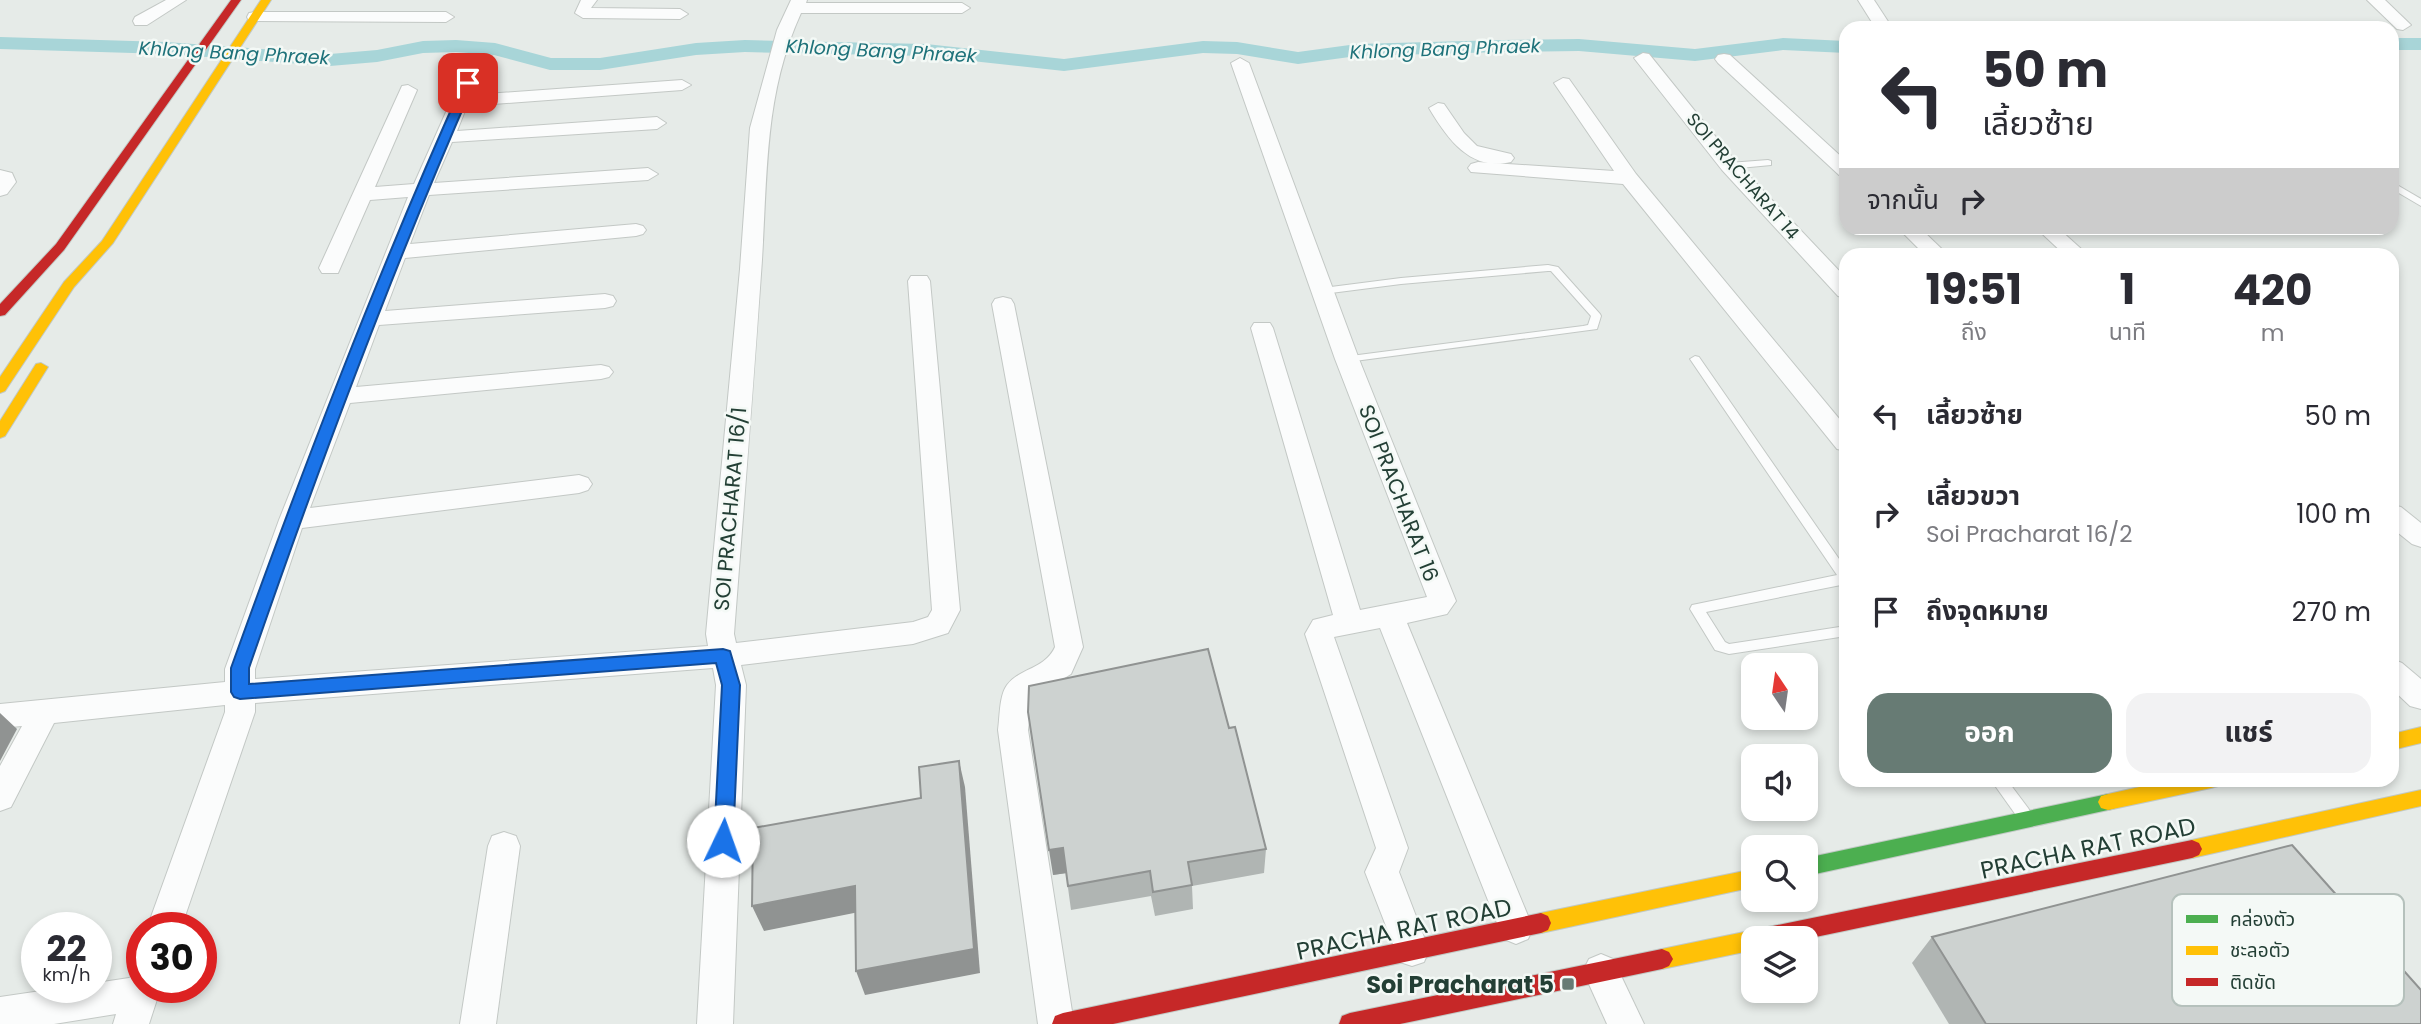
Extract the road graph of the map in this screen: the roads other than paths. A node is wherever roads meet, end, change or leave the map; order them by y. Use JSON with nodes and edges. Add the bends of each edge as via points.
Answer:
{"nodes":[{"id":1,"x":178,"y":0,"type":"edge"},
{"id":2,"x":236,"y":0,"type":"edge"},
{"id":3,"x":266,"y":0,"type":"edge"},
{"id":4,"x":589,"y":0,"type":"edge"},
{"id":5,"x":1866,"y":0,"type":"edge"},
{"id":6,"x":2375,"y":0,"type":"edge"},
{"id":7,"x":798,"y":4,"type":"edge"},
{"id":8,"x":962,"y":8,"type":"dead end"},
{"id":9,"x":680,"y":14,"type":"dead end"},
{"id":10,"x":446,"y":17,"type":"dead end"},
{"id":11,"x":141,"y":21,"type":"dead end"},
{"id":12,"x":1880,"y":21,"type":"edge"},
{"id":13,"x":2399,"y":21,"type":"edge"},
{"id":14,"x":2399,"y":21,"type":"edge"},
{"id":15,"x":252,"y":22,"type":"junction"},
{"id":16,"x":2403,"y":25,"type":"dead end"},
{"id":17,"x":1643,"y":58,"type":"dead end"},
{"id":18,"x":1724,"y":59,"type":"dead end"},
{"id":19,"x":1240,"y":63,"type":"dead end"},
{"id":20,"x":476,"y":65,"type":"dead end"},
{"id":21,"x":1563,"y":83,"type":"dead end"},
{"id":22,"x":681,"y":85,"type":"dead end"},
{"id":23,"x":408,"y":90,"type":"dead end"},
{"id":24,"x":460,"y":101,"type":"junction"},
{"id":25,"x":1438,"y":108,"type":"dead end"},
{"id":26,"x":657,"y":123,"type":"dead end"},
{"id":27,"x":444,"y":137,"type":"junction"},
{"id":28,"x":1768,"y":163,"type":"dead end"},
{"id":29,"x":1839,"y":165,"type":"edge"},
{"id":30,"x":1729,"y":166,"type":"junction"},
{"id":31,"x":1478,"y":168,"type":"dead end"},
{"id":32,"x":1551,"y":173,"type":"junction"},
{"id":33,"x":648,"y":174,"type":"dead end"},
{"id":34,"x":0,"y":176,"type":"edge"},
{"id":35,"x":1629,"y":178,"type":"junction"},
{"id":36,"x":0,"y":190,"type":"edge"},
{"id":37,"x":421,"y":190,"type":"junction"},
{"id":38,"x":2399,"y":190,"type":"edge"},
{"id":39,"x":363,"y":194,"type":"junction"},
{"id":40,"x":2421,"y":203,"type":"edge"},
{"id":41,"x":636,"y":230,"type":"dead end"},
{"id":42,"x":1916,"y":235,"type":"edge"},
{"id":43,"x":2054,"y":235,"type":"edge"},
{"id":44,"x":107,"y":243,"type":"junction"},
{"id":45,"x":60,"y":247,"type":"junction"},
{"id":46,"x":1930,"y":248,"type":"edge"},
{"id":47,"x":2070,"y":248,"type":"edge"},
{"id":48,"x":397,"y":252,"type":"junction"},
{"id":49,"x":330,"y":268,"type":"dead end"},
{"id":50,"x":919,"y":281,"type":"dead end"},
{"id":51,"x":94,"y":283,"type":"dead end"},
{"id":52,"x":1839,"y":284,"type":"edge"},
{"id":53,"x":1323,"y":291,"type":"junction"},
{"id":54,"x":605,"y":301,"type":"dead end"},
{"id":55,"x":31,"y":303,"type":"dead end"},
{"id":56,"x":1003,"y":304,"type":"dead end"},
{"id":57,"x":0,"y":312,"type":"edge"},
{"id":58,"x":372,"y":319,"type":"junction"},
{"id":59,"x":1262,"y":328,"type":"dead end"},
{"id":60,"x":51,"y":352,"type":"dead end"},
{"id":61,"x":1347,"y":359,"type":"junction"},
{"id":62,"x":1695,"y":359,"type":"dead end"},
{"id":63,"x":601,"y":372,"type":"dead end"},
{"id":64,"x":1,"y":386,"type":"edge"},
{"id":65,"x":341,"y":396,"type":"junction"},
{"id":66,"x":0,"y":433,"type":"edge"},
{"id":67,"x":1839,"y":434,"type":"edge"},
{"id":68,"x":579,"y":484,"type":"dead end"},
{"id":69,"x":292,"y":520,"type":"junction"},
{"id":70,"x":2399,"y":520,"type":"edge"},
{"id":71,"x":2421,"y":537,"type":"edge"},
{"id":72,"x":1839,"y":569,"type":"edge"},
{"id":73,"x":1839,"y":580,"type":"edge"},
{"id":74,"x":1390,"y":616,"type":"junction"},
{"id":75,"x":1350,"y":623,"type":"junction"},
{"id":76,"x":1839,"y":632,"type":"edge"},
{"id":77,"x":723,"y":656,"type":"junction"},
{"id":78,"x":2399,"y":677,"type":"edge"},
{"id":79,"x":240,"y":692,"type":"junction"},
{"id":80,"x":2421,"y":697,"type":"edge"},
{"id":81,"x":45,"y":711,"type":"junction"},
{"id":82,"x":0,"y":716,"type":"edge"},
{"id":83,"x":2421,"y":735,"type":"edge"},
{"id":84,"x":2399,"y":740,"type":"edge"},
{"id":85,"x":2003,"y":787,"type":"edge"},
{"id":86,"x":2181,"y":787,"type":"edge"},
{"id":87,"x":0,"y":797,"type":"edge"},
{"id":88,"x":2421,"y":798,"type":"edge"},
{"id":89,"x":2028,"y":820,"type":"junction"},
{"id":90,"x":504,"y":846,"type":"dead end"},
{"id":91,"x":1818,"y":864,"type":"edge"},
{"id":92,"x":1741,"y":881,"type":"edge"},
{"id":93,"x":170,"y":912,"type":"edge"},
{"id":94,"x":1516,"y":928,"type":"junction"},
{"id":95,"x":1818,"y":928,"type":"edge"},
{"id":96,"x":1741,"y":943,"type":"edge"},
{"id":97,"x":1412,"y":950,"type":"junction"},
{"id":98,"x":1601,"y":971,"type":"junction"},
{"id":99,"x":126,"y":1002,"type":"edge"},
{"id":100,"x":0,"y":1015,"type":"edge"},
{"id":101,"x":478,"y":1024,"type":"edge"},
{"id":102,"x":715,"y":1024,"type":"edge"},
{"id":103,"x":1056,"y":1024,"type":"edge"},
{"id":104,"x":1063,"y":1024,"type":"edge"},
{"id":105,"x":1350,"y":1024,"type":"edge"},
{"id":106,"x":1626,"y":1024,"type":"edge"}],
"edges":[{"from":1,"to":11,"type":"street"},
{"from":2,"to":45,"type":"main road"},
{"from":3,"to":15,"type":"main road"},
{"from":4,"to":9,"type":"street","via":[[583,13]]},
{"from":5,"to":12,"type":"street"},
{"from":6,"to":14,"type":"street"},
{"from":7,"to":8,"type":"street"},
{"from":7,"to":77,"type":"street","name":"SOI PRACHARAT 16/1","via":[[782,41],[759,128],[720,634]]},
{"from":10,"to":15,"type":"street"},
{"from":13,"to":16,"type":"street"},
{"from":15,"to":44,"type":"main road"},
{"from":17,"to":30,"type":"street","name":"SOI PRACHARAT 14"},
{"from":18,"to":29,"type":"street"},
{"from":19,"to":53,"type":"street","name":"SOI PRACHARAT 16"},
{"from":20,"to":24,"type":"street"},
{"from":21,"to":35,"type":"street"},
{"from":22,"to":24,"type":"street"},
{"from":23,"to":39,"type":"street"},
{"from":24,"to":27,"type":"street"},
{"from":25,"to":32,"type":"street","via":[[1469,151],[1489,157],[1535,159]]},
{"from":26,"to":27,"type":"street"},
{"from":27,"to":37,"type":"street"},
{"from":28,"to":30,"type":"lane"},
{"from":30,"to":52,"type":"street","name":"SOI PRACHARAT 14"},
{"from":31,"to":32,"type":"street"},
{"from":32,"to":35,"type":"street"},
{"from":33,"to":37,"type":"street"},
{"from":34,"to":36,"type":"street","via":[[6,181]]},
{"from":35,"to":67,"type":"street"},
{"from":37,"to":39,"type":"street"},
{"from":37,"to":48,"type":"street"},
{"from":38,"to":40,"type":"lane"},
{"from":39,"to":49,"type":"street"},
{"from":41,"to":48,"type":"street"},
{"from":42,"to":46,"type":"street"},
{"from":43,"to":47,"type":"street"},
{"from":44,"to":51,"type":"main road"},
{"from":44,"to":64,"type":"main road","via":[[69,285]]},
{"from":45,"to":55,"type":"main road"},
{"from":45,"to":57,"type":"main road"},
{"from":48,"to":58,"type":"street"},
{"from":50,"to":77,"type":"street","via":[[946,610],[938,625],[913,633]]},
{"from":53,"to":61,"type":"street","name":"SOI PRACHARAT 16"},
{"from":53,"to":61,"type":"lane","via":[[1548,268],[1596,316],[1593,327],[1584,330]]},
{"from":54,"to":58,"type":"street"},
{"from":56,"to":103,"type":"street","via":[[1069,647],[1061,666],[1018,692],[1013,730]]},
{"from":58,"to":65,"type":"street"},
{"from":59,"to":75,"type":"street"},
{"from":60,"to":66,"type":"main road"},
{"from":61,"to":74,"type":"street","name":"SOI PRACHARAT 16","via":[[1442,601]]},
{"from":62,"to":72,"type":"lane"},
{"from":63,"to":65,"type":"street"},
{"from":65,"to":69,"type":"street"},
{"from":68,"to":69,"type":"street"},
{"from":69,"to":79,"type":"street","via":[[240,668]]},
{"from":70,"to":71,"type":"street"},
{"from":73,"to":76,"type":"lane","via":[[1697,608],[1720,646],[1729,649]]},
{"from":74,"to":75,"type":"street","name":"SOI PRACHARAT 16"},
{"from":74,"to":94,"type":"street"},
{"from":75,"to":97,"type":"street","name":"SOI PRACHARAT 16","via":[[1323,628],[1319,634],[1392,848],[1382,872]]},
{"from":77,"to":79,"type":"street"},
{"from":77,"to":102,"type":"street","name":"SOI PRACHARAT 16/1","via":[[731,685]]},
{"from":78,"to":80,"type":"street"},
{"from":79,"to":81,"type":"street"},
{"from":79,"to":93,"type":"street","via":[[240,712]]},
{"from":81,"to":82,"type":"street"},
{"from":81,"to":87,"type":"street"},
{"from":83,"to":84,"type":"main road"},
{"from":85,"to":89,"type":"lane"},
{"from":86,"to":89,"type":"main road","name":"PRACHA RAT ROAD"},
{"from":88,"to":95,"type":"main road","name":"PRACHA RAT ROAD","via":[[2265,846]]},
{"from":89,"to":91,"type":"main road","name":"PRACHA RAT ROAD"},
{"from":90,"to":101,"type":"street"},
{"from":92,"to":94,"type":"main road","name":"PRACHA RAT ROAD"},
{"from":94,"to":97,"type":"main road","name":"PRACHA RAT ROAD"},
{"from":96,"to":98,"type":"main road"},
{"from":97,"to":104,"type":"main road","name":"PRACHA RAT ROAD"},
{"from":98,"to":105,"type":"main road"},
{"from":98,"to":106,"type":"street"},
{"from":99,"to":100,"type":"street"}]}
